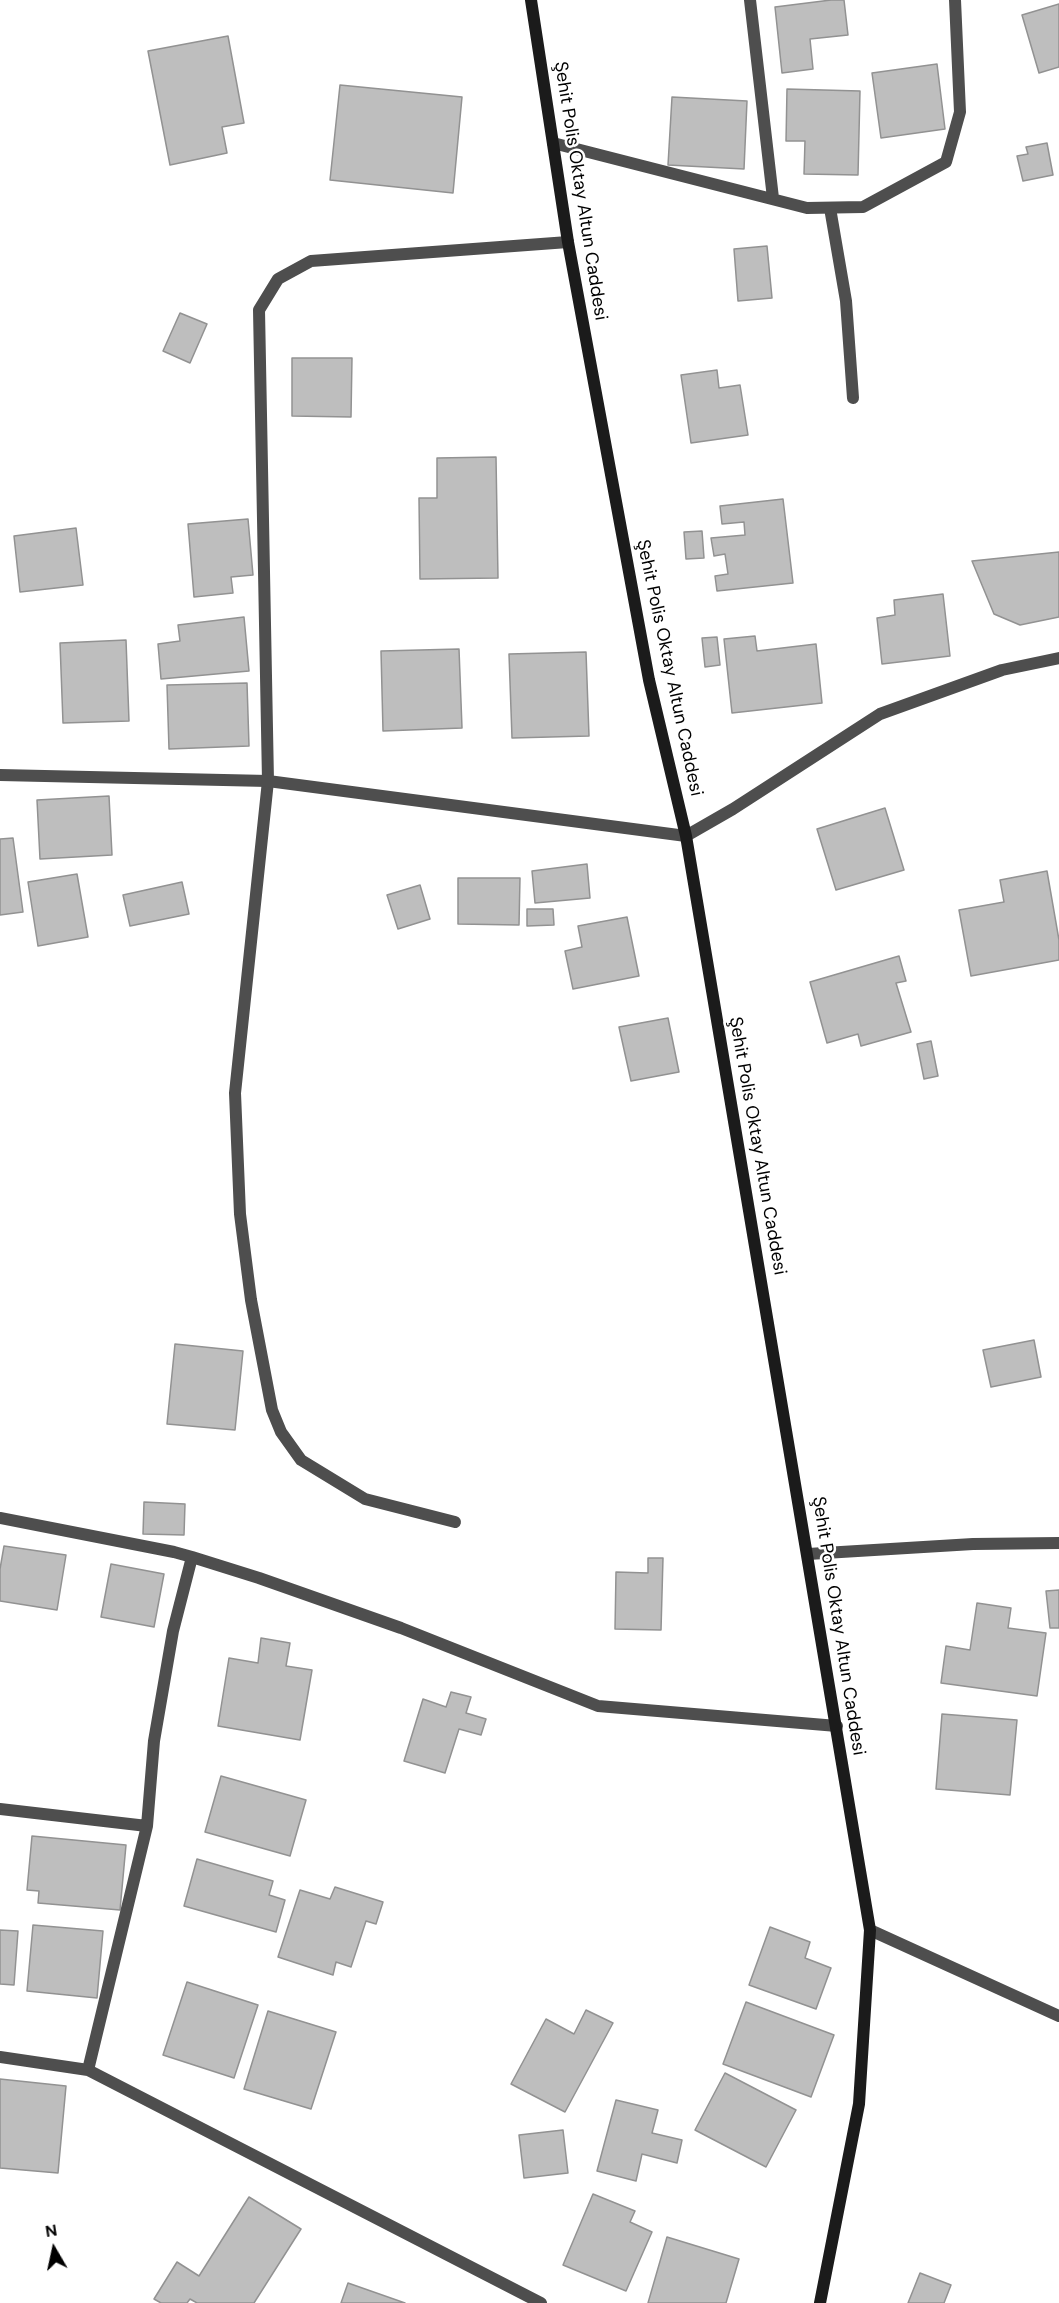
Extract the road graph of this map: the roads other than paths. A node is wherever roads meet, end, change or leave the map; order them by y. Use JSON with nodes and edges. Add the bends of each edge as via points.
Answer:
{"nodes":[{"id":1,"x":531,"y":0,"type":"edge"},
{"id":2,"x":750,"y":0,"type":"edge"},
{"id":3,"x":955,"y":0,"type":"edge"},
{"id":4,"x":553,"y":143,"type":"junction"},
{"id":5,"x":773,"y":198,"type":"junction"},
{"id":6,"x":830,"y":208,"type":"junction"},
{"id":7,"x":568,"y":242,"type":"junction"},
{"id":8,"x":854,"y":398,"type":"dead end"},
{"id":9,"x":1059,"y":658,"type":"edge"},
{"id":10,"x":0,"y":775,"type":"edge"},
{"id":11,"x":268,"y":781,"type":"junction"},
{"id":12,"x":686,"y":836,"type":"junction"},
{"id":13,"x":0,"y":1518,"type":"edge"},
{"id":14,"x":455,"y":1522,"type":"dead end"},
{"id":15,"x":1059,"y":1543,"type":"edge"},
{"id":16,"x":808,"y":1554,"type":"junction"},
{"id":17,"x":192,"y":1557,"type":"junction"},
{"id":18,"x":837,"y":1726,"type":"junction"},
{"id":19,"x":0,"y":1809,"type":"edge"},
{"id":20,"x":147,"y":1826,"type":"junction"},
{"id":21,"x":870,"y":1930,"type":"junction"},
{"id":22,"x":1059,"y":2016,"type":"edge"},
{"id":23,"x":0,"y":2057,"type":"edge"},
{"id":24,"x":88,"y":2070,"type":"junction"},
{"id":25,"x":541,"y":2303,"type":"edge"},
{"id":26,"x":820,"y":2303,"type":"edge"}],
"edges":[{"from":1,"to":4,"type":"street","name":"Şehit Polis Oktay Altun Caddesi"},
{"from":2,"to":5,"type":"street"},
{"from":3,"to":6,"type":"street","via":[[960,111],[945,162],[863,207]]},
{"from":4,"to":5,"type":"street"},
{"from":4,"to":7,"type":"street","name":"Şehit Polis Oktay Altun Caddesi"},
{"from":5,"to":6,"type":"street","via":[[807,208]]},
{"from":6,"to":8,"type":"street","via":[[846,301]]},
{"from":7,"to":11,"type":"street","via":[[311,261],[278,279],[259,310]]},
{"from":7,"to":12,"type":"street","name":"Şehit Polis Oktay Altun Caddesi","via":[[649,680]]},
{"from":9,"to":12,"type":"street","via":[[1002,670],[880,714]]},
{"from":10,"to":11,"type":"street"},
{"from":11,"to":12,"type":"street"},
{"from":11,"to":14,"type":"street","via":[[235,1092],[240,1214],[251,1300],[272,1410],[281,1432],[301,1460],[365,1499]]},
{"from":12,"to":16,"type":"street","name":"Şehit Polis Oktay Altun Caddesi"},
{"from":13,"to":17,"type":"street"},
{"from":15,"to":16,"type":"street"},
{"from":16,"to":18,"type":"street","name":"Şehit Polis Oktay Altun Caddesi"},
{"from":17,"to":18,"type":"street","via":[[402,1628],[598,1706]]},
{"from":17,"to":20,"type":"street","via":[[173,1631],[154,1741]]},
{"from":18,"to":21,"type":"street","name":"Şehit Polis Oktay Altun Caddesi"},
{"from":19,"to":20,"type":"street"},
{"from":20,"to":24,"type":"street"},
{"from":21,"to":22,"type":"street"},
{"from":21,"to":26,"type":"street","name":"Şehit Polis Oktay Altun Caddesi","via":[[859,2104]]},
{"from":23,"to":24,"type":"street"},
{"from":24,"to":25,"type":"street"}]}
